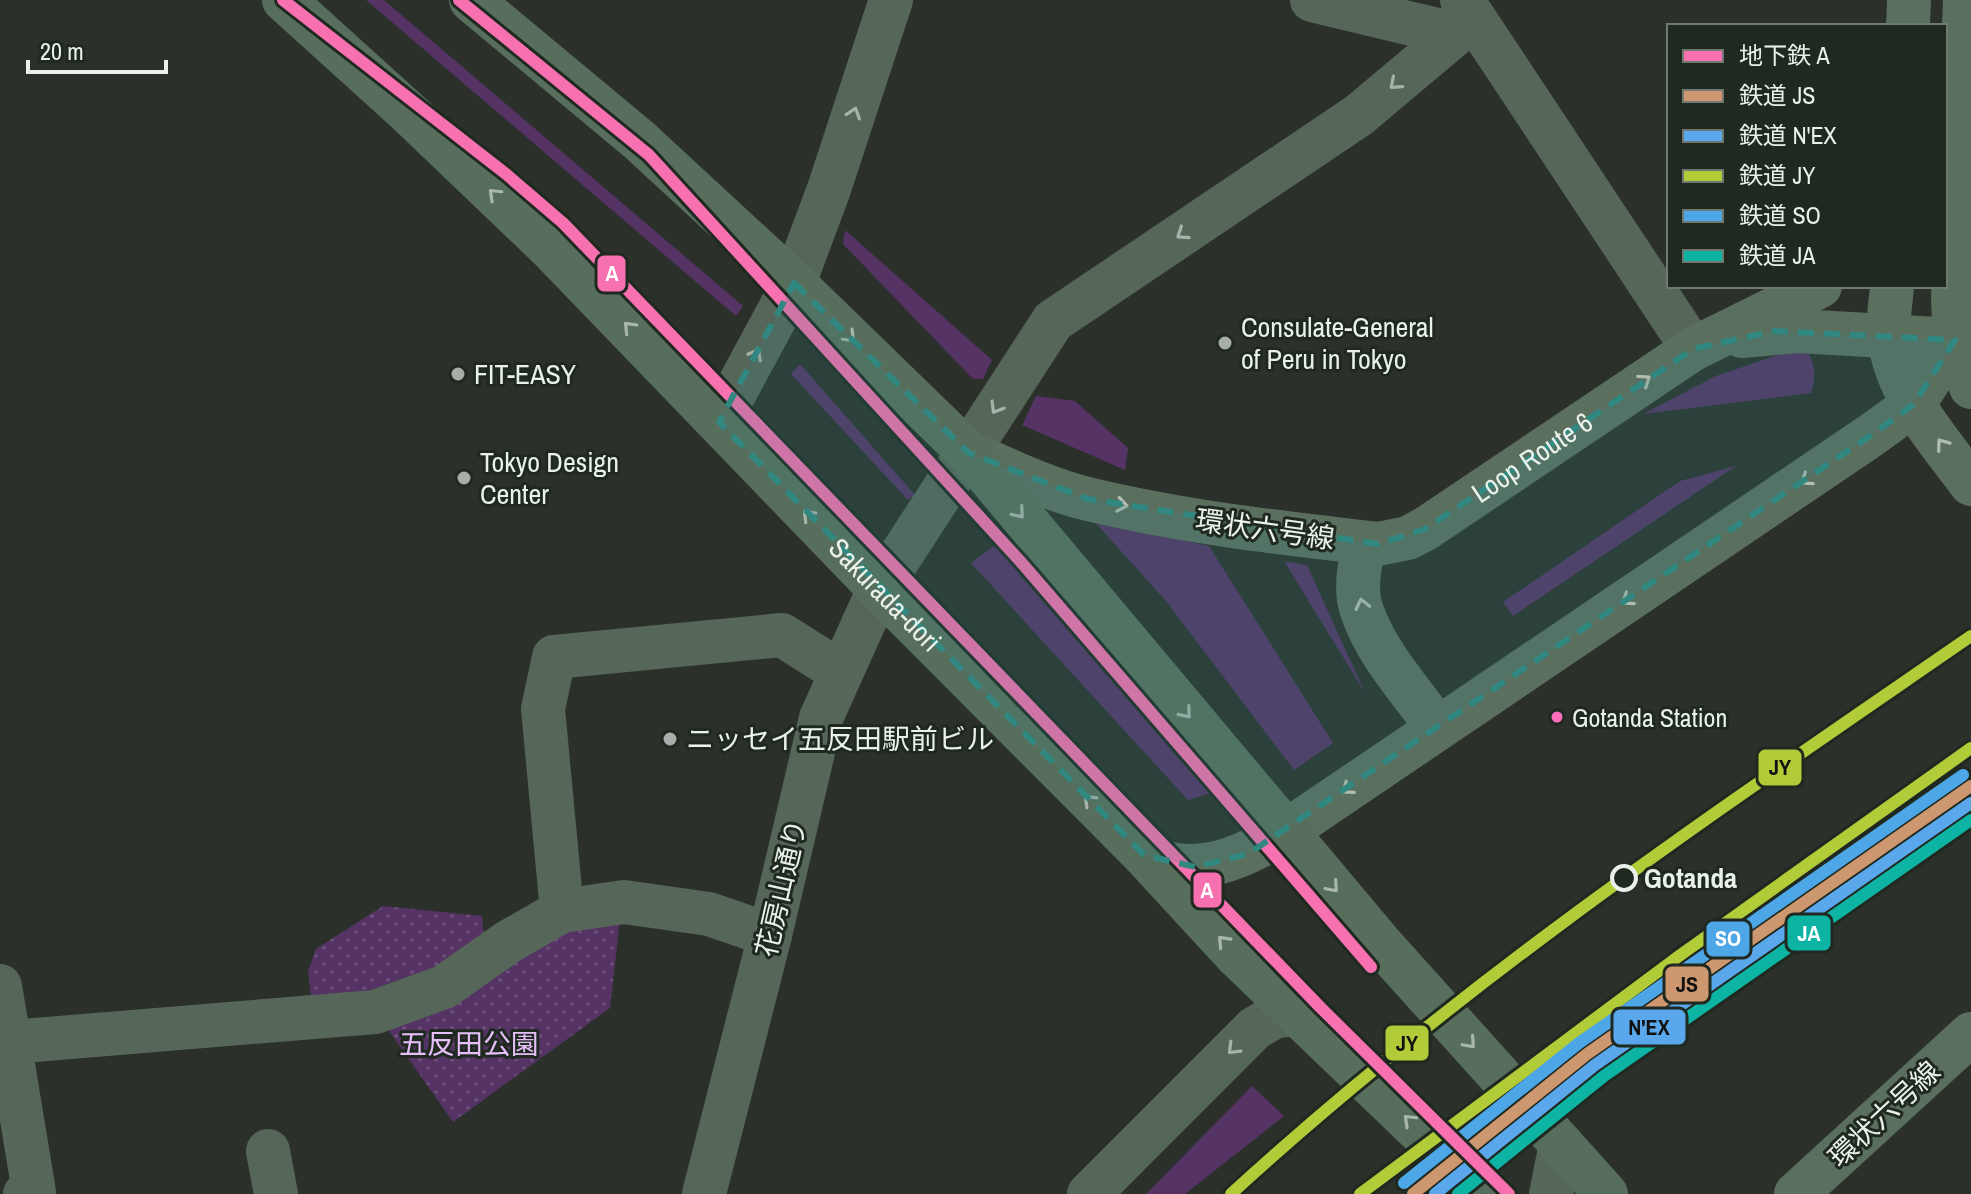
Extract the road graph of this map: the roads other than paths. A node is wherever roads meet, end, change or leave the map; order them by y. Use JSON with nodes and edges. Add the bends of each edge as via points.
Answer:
{"nodes":[{"id":1,"x":284,"y":0,"type":"edge"},
{"id":2,"x":471,"y":0,"type":"edge"},
{"id":3,"x":891,"y":0,"type":"edge"},
{"id":4,"x":1312,"y":0,"type":"edge"},
{"id":5,"x":1909,"y":0,"type":"edge"},
{"id":6,"x":1965,"y":0,"type":"edge"},
{"id":7,"x":1463,"y":18,"type":"edge"},
{"id":8,"x":1908,"y":24,"type":"edge"},
{"id":9,"x":1966,"y":126,"type":"edge"},
{"id":10,"x":794,"y":283,"type":"junction"},
{"id":11,"x":1816,"y":288,"type":"edge"},
{"id":12,"x":1892,"y":288,"type":"edge"},
{"id":13,"x":1826,"y":332,"type":"junction"},
{"id":14,"x":1889,"y":334,"type":"junction"},
{"id":15,"x":1955,"y":340,"type":"junction"},
{"id":16,"x":1693,"y":349,"type":"junction"},
{"id":17,"x":1971,"y":387,"type":"edge"},
{"id":18,"x":1913,"y":405,"type":"junction"},
{"id":19,"x":719,"y":422,"type":"junction"},
{"id":20,"x":1870,"y":436,"type":"junction"},
{"id":21,"x":969,"y":453,"type":"junction"},
{"id":22,"x":1971,"y":484,"type":"edge"},
{"id":23,"x":1364,"y":543,"type":"junction"},
{"id":24,"x":879,"y":589,"type":"junction"},
{"id":25,"x":839,"y":671,"type":"junction"},
{"id":26,"x":1437,"y":727,"type":"junction"},
{"id":27,"x":1285,"y":832,"type":"junction"},
{"id":28,"x":1144,"y":855,"type":"junction"},
{"id":29,"x":562,"y":911,"type":"junction"},
{"id":30,"x":770,"y":935,"type":"junction"},
{"id":31,"x":0,"y":986,"type":"edge"},
{"id":32,"x":1299,"y":1014,"type":"junction"},
{"id":33,"x":1971,"y":1034,"type":"edge"},
{"id":34,"x":10,"y":1042,"type":"junction"},
{"id":35,"x":1561,"y":1144,"type":"junction"},
{"id":36,"x":268,"y":1151,"type":"dead end"},
{"id":37,"x":31,"y":1193,"type":"edge"},
{"id":38,"x":276,"y":1194,"type":"edge"},
{"id":39,"x":704,"y":1194,"type":"edge"},
{"id":40,"x":1089,"y":1194,"type":"edge"},
{"id":41,"x":1485,"y":1194,"type":"edge"},
{"id":42,"x":1551,"y":1194,"type":"edge"},
{"id":43,"x":1606,"y":1194,"type":"edge"},
{"id":44,"x":1796,"y":1194,"type":"edge"}],
"edges":[{"from":19,"to":1,"type":"highway","name":"Sakurada-dori","one_way":true,"via":[[550,248]]},
{"from":2,"to":10,"type":"highway","via":[[639,140]]},
{"from":10,"to":3,"type":"street","one_way":true},
{"from":4,"to":7,"type":"street"},
{"from":5,"to":8,"type":"main road"},
{"from":6,"to":9,"type":"main road"},
{"from":7,"to":16,"type":"street"},
{"from":7,"to":21,"type":"street","name":"花房山通り","one_way":true,"via":[[1359,115],[1053,321]]},
{"from":9,"to":15,"type":"main road"},
{"from":19,"to":10,"type":"street","one_way":true},
{"from":10,"to":21,"type":"highway","one_way":true},
{"from":11,"to":16,"type":"main road","name":"Loop Route 6"},
{"from":12,"to":14,"type":"main road"},
{"from":13,"to":14,"type":"main road","name":"Loop Route 6"},
{"from":13,"to":16,"type":"main road","name":"Loop Route 6","via":[[1774,331]]},
{"from":13,"to":20,"type":"main road","via":[[1856,351],[1873,381],[1879,419]]},
{"from":14,"to":15,"type":"main road","name":"Loop Route 6"},
{"from":14,"to":18,"type":"main road"},
{"from":15,"to":17,"type":"main road"},
{"from":15,"to":18,"type":"main road"},
{"from":23,"to":16,"type":"main road","name":"Loop Route 6","one_way":true,"via":[[1394,542],[1425,529]]},
{"from":18,"to":20,"type":"main road"},
{"from":22,"to":18,"type":"main road","one_way":true},
{"from":24,"to":19,"type":"highway","name":"Sakurada-dori","one_way":true},
{"from":20,"to":26,"type":"main road","one_way":true},
{"from":21,"to":23,"type":"main road","name":"環状六号線","one_way":true,"via":[[1088,499]]},
{"from":21,"to":24,"type":"street","name":"花房山通り"},
{"from":21,"to":27,"type":"highway","one_way":true},
{"from":26,"to":23,"type":"main road","name":"環状六号線","one_way":true,"via":[[1361,610]]},
{"from":24,"to":25,"type":"street","name":"花房山通り"},
{"from":28,"to":24,"type":"highway","name":"Sakurada-dori","one_way":true},
{"from":25,"to":29,"type":"street","via":[[782,635],[554,657],[543,709]]},
{"from":25,"to":30,"type":"street","name":"花房山通り","via":[[821,718]]},
{"from":26,"to":27,"type":"main road","one_way":true},
{"from":27,"to":28,"type":"main road","via":[[1216,865],[1173,866]]},
{"from":27,"to":35,"type":"highway","one_way":true},
{"from":32,"to":28,"type":"highway","name":"Sakurada-dori","one_way":true},
{"from":29,"to":30,"type":"street","via":[[624,902],[709,914]]},
{"from":29,"to":34,"type":"street","via":[[444,987],[375,1012]]},
{"from":30,"to":39,"type":"street","name":"花房山通り"},
{"from":31,"to":34,"type":"street"},
{"from":32,"to":40,"type":"street","one_way":true,"via":[[1276,1016],[1255,1028]]},
{"from":41,"to":32,"type":"highway","name":"Sakurada-dori","one_way":true},
{"from":33,"to":44,"type":"main road","name":"環状六号線"},
{"from":34,"to":37,"type":"street"},
{"from":35,"to":42,"type":"street"},
{"from":35,"to":43,"type":"highway"},
{"from":36,"to":38,"type":"street"}]}
